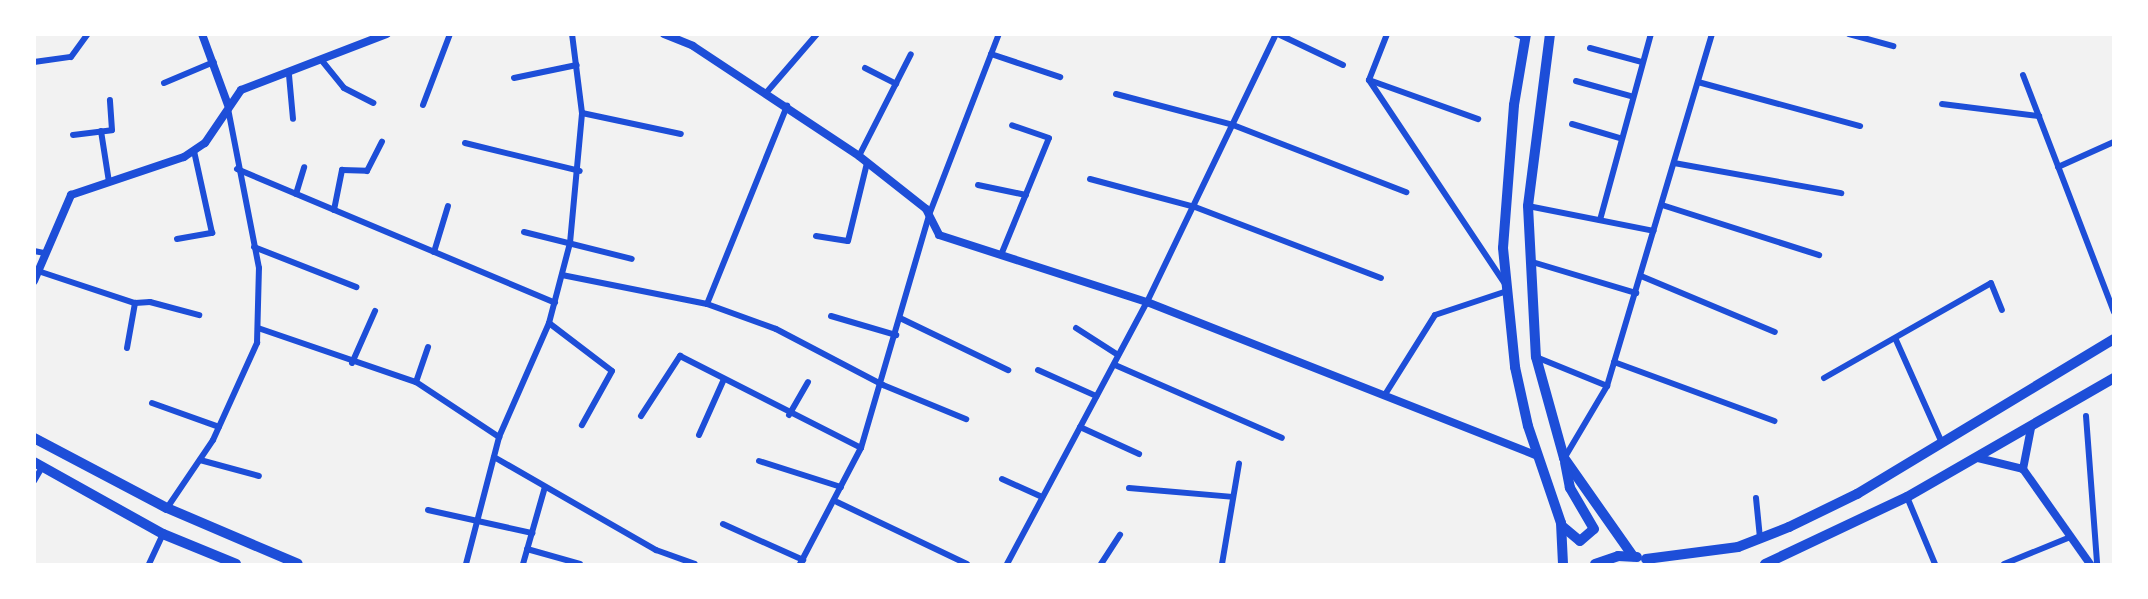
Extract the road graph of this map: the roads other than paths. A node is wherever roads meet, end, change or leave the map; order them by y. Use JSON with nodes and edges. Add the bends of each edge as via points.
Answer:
{"nodes":[{"id":1,"x":88,"y":34,"type":"edge"},
{"id":2,"x":202,"y":34,"type":"edge"},
{"id":3,"x":387,"y":34,"type":"edge"},
{"id":4,"x":450,"y":34,"type":"edge"},
{"id":5,"x":572,"y":34,"type":"edge"},
{"id":6,"x":664,"y":34,"type":"edge"},
{"id":7,"x":817,"y":34,"type":"edge"},
{"id":8,"x":999,"y":34,"type":"edge"},
{"id":9,"x":1277,"y":34,"type":"edge"},
{"id":10,"x":1387,"y":34,"type":"edge"},
{"id":11,"x":1550,"y":34,"type":"edge"},
{"id":12,"x":1651,"y":34,"type":"edge"},
{"id":13,"x":1712,"y":34,"type":"edge"},
{"id":14,"x":1849,"y":34,"type":"edge"},
{"id":15,"x":1522,"y":36,"type":"edge"},
{"id":16,"x":374,"y":37,"type":"edge"},
{"id":17,"x":1893,"y":46,"type":"dead end"},
{"id":18,"x":1590,"y":48,"type":"dead end"},
{"id":19,"x":911,"y":54,"type":"dead end"},
{"id":20,"x":991,"y":54,"type":"junction"},
{"id":21,"x":34,"y":62,"type":"edge"},
{"id":22,"x":214,"y":62,"type":"junction"},
{"id":23,"x":323,"y":62,"type":"junction"},
{"id":24,"x":1642,"y":62,"type":"junction"},
{"id":25,"x":578,"y":65,"type":"junction"},
{"id":26,"x":1343,"y":65,"type":"dead end"},
{"id":27,"x":865,"y":68,"type":"dead end"},
{"id":28,"x":289,"y":75,"type":"junction"},
{"id":29,"x":2023,"y":75,"type":"dead end"},
{"id":30,"x":1060,"y":77,"type":"dead end"},
{"id":31,"x":514,"y":78,"type":"dead end"},
{"id":32,"x":1369,"y":80,"type":"junction"},
{"id":33,"x":1576,"y":81,"type":"dead end"},
{"id":34,"x":1698,"y":82,"type":"junction"},
{"id":35,"x":164,"y":83,"type":"dead end"},
{"id":36,"x":896,"y":84,"type":"junction"},
{"id":37,"x":766,"y":93,"type":"junction"},
{"id":38,"x":1116,"y":94,"type":"dead end"},
{"id":39,"x":1631,"y":96,"type":"junction"},
{"id":40,"x":110,"y":100,"type":"dead end"},
{"id":41,"x":373,"y":103,"type":"dead end"},
{"id":42,"x":1942,"y":104,"type":"dead end"},
{"id":43,"x":228,"y":105,"type":"junction"},
{"id":44,"x":423,"y":105,"type":"dead end"},
{"id":45,"x":787,"y":105,"type":"junction"},
{"id":46,"x":582,"y":113,"type":"junction"},
{"id":47,"x":2039,"y":116,"type":"junction"},
{"id":48,"x":293,"y":119,"type":"dead end"},
{"id":49,"x":1478,"y":119,"type":"dead end"},
{"id":50,"x":1572,"y":124,"type":"dead end"},
{"id":51,"x":1233,"y":125,"type":"junction"},
{"id":52,"x":1012,"y":126,"type":"dead end"},
{"id":53,"x":1860,"y":126,"type":"dead end"},
{"id":54,"x":100,"y":131,"type":"junction"},
{"id":55,"x":681,"y":134,"type":"dead end"},
{"id":56,"x":74,"y":135,"type":"dead end"},
{"id":57,"x":1620,"y":138,"type":"junction"},
{"id":58,"x":382,"y":142,"type":"dead end"},
{"id":59,"x":2114,"y":142,"type":"edge"},
{"id":60,"x":465,"y":143,"type":"dead end"},
{"id":61,"x":194,"y":151,"type":"junction"},
{"id":62,"x":859,"y":156,"type":"junction"},
{"id":63,"x":867,"y":163,"type":"junction"},
{"id":64,"x":1674,"y":163,"type":"junction"},
{"id":65,"x":304,"y":167,"type":"dead end"},
{"id":66,"x":2058,"y":167,"type":"junction"},
{"id":67,"x":237,"y":169,"type":"junction"},
{"id":68,"x":580,"y":171,"type":"junction"},
{"id":69,"x":1090,"y":179,"type":"dead end"},
{"id":70,"x":109,"y":182,"type":"junction"},
{"id":71,"x":978,"y":185,"type":"dead end"},
{"id":72,"x":1406,"y":192,"type":"dead end"},
{"id":73,"x":1841,"y":193,"type":"dead end"},
{"id":74,"x":296,"y":194,"type":"junction"},
{"id":75,"x":1026,"y":195,"type":"junction"},
{"id":76,"x":1662,"y":205,"type":"junction"},
{"id":77,"x":448,"y":206,"type":"dead end"},
{"id":78,"x":1195,"y":207,"type":"junction"},
{"id":79,"x":1528,"y":207,"type":"junction"},
{"id":80,"x":334,"y":210,"type":"junction"},
{"id":81,"x":929,"y":215,"type":"junction"},
{"id":82,"x":1600,"y":220,"type":"junction"},
{"id":83,"x":1654,"y":231,"type":"junction"},
{"id":84,"x":524,"y":232,"type":"dead end"},
{"id":85,"x":816,"y":236,"type":"dead end"},
{"id":86,"x":177,"y":239,"type":"dead end"},
{"id":87,"x":570,"y":243,"type":"junction"},
{"id":88,"x":255,"y":247,"type":"junction"},
{"id":89,"x":39,"y":252,"type":"edge"},
{"id":90,"x":434,"y":252,"type":"junction"},
{"id":91,"x":1001,"y":255,"type":"junction"},
{"id":92,"x":1819,"y":255,"type":"dead end"},
{"id":93,"x":632,"y":259,"type":"dead end"},
{"id":94,"x":1528,"y":261,"type":"junction"},
{"id":95,"x":38,"y":271,"type":"junction"},
{"id":96,"x":562,"y":275,"type":"junction"},
{"id":97,"x":1641,"y":276,"type":"junction"},
{"id":98,"x":1381,"y":278,"type":"dead end"},
{"id":99,"x":34,"y":280,"type":"edge"},
{"id":100,"x":356,"y":287,"type":"dead end"},
{"id":101,"x":1507,"y":289,"type":"junction"},
{"id":102,"x":1636,"y":293,"type":"junction"},
{"id":103,"x":1147,"y":302,"type":"junction"},
{"id":104,"x":135,"y":303,"type":"junction"},
{"id":105,"x":555,"y":303,"type":"junction"},
{"id":106,"x":707,"y":304,"type":"junction"},
{"id":107,"x":2002,"y":310,"type":"dead end"},
{"id":108,"x":375,"y":311,"type":"dead end"},
{"id":109,"x":2114,"y":312,"type":"edge"},
{"id":110,"x":199,"y":315,"type":"dead end"},
{"id":111,"x":831,"y":316,"type":"dead end"},
{"id":112,"x":902,"y":319,"type":"junction"},
{"id":113,"x":549,"y":322,"type":"junction"},
{"id":114,"x":258,"y":328,"type":"junction"},
{"id":115,"x":1077,"y":328,"type":"dead end"},
{"id":116,"x":1775,"y":332,"type":"dead end"},
{"id":117,"x":896,"y":335,"type":"junction"},
{"id":118,"x":2114,"y":339,"type":"edge"},
{"id":119,"x":1896,"y":340,"type":"junction"},
{"id":120,"x":428,"y":347,"type":"dead end"},
{"id":121,"x":127,"y":348,"type":"dead end"},
{"id":122,"x":1118,"y":355,"type":"junction"},
{"id":123,"x":1536,"y":357,"type":"junction"},
{"id":124,"x":1614,"y":362,"type":"junction"},
{"id":125,"x":352,"y":363,"type":"junction"},
{"id":126,"x":1114,"y":365,"type":"junction"},
{"id":127,"x":1008,"y":370,"type":"dead end"},
{"id":128,"x":1038,"y":370,"type":"dead end"},
{"id":129,"x":1824,"y":378,"type":"dead end"},
{"id":130,"x":2114,"y":378,"type":"edge"},
{"id":131,"x":724,"y":379,"type":"junction"},
{"id":132,"x":416,"y":382,"type":"junction"},
{"id":133,"x":808,"y":382,"type":"dead end"},
{"id":134,"x":883,"y":385,"type":"junction"},
{"id":135,"x":1606,"y":386,"type":"junction"},
{"id":136,"x":1386,"y":393,"type":"junction"},
{"id":137,"x":1096,"y":396,"type":"junction"},
{"id":138,"x":152,"y":403,"type":"dead end"},
{"id":139,"x":789,"y":415,"type":"junction"},
{"id":140,"x":641,"y":416,"type":"dead end"},
{"id":141,"x":2086,"y":416,"type":"dead end"},
{"id":142,"x":966,"y":419,"type":"dead end"},
{"id":143,"x":1774,"y":421,"type":"dead end"},
{"id":144,"x":582,"y":425,"type":"dead end"},
{"id":145,"x":219,"y":427,"type":"junction"},
{"id":146,"x":1080,"y":427,"type":"junction"},
{"id":147,"x":2031,"y":428,"type":"junction"},
{"id":148,"x":699,"y":435,"type":"dead end"},
{"id":149,"x":499,"y":437,"type":"junction"},
{"id":150,"x":34,"y":438,"type":"edge"},
{"id":151,"x":1282,"y":438,"type":"dead end"},
{"id":152,"x":1942,"y":444,"type":"junction"},
{"id":153,"x":861,"y":448,"type":"junction"},
{"id":154,"x":1139,"y":454,"type":"dead end"},
{"id":155,"x":1538,"y":456,"type":"junction"},
{"id":156,"x":494,"y":457,"type":"junction"},
{"id":157,"x":1564,"y":458,"type":"junction"},
{"id":158,"x":1978,"y":458,"type":"junction"},
{"id":159,"x":200,"y":460,"type":"junction"},
{"id":160,"x":759,"y":461,"type":"dead end"},
{"id":161,"x":1239,"y":463,"type":"dead end"},
{"id":162,"x":38,"y":465,"type":"edge"},
{"id":163,"x":2023,"y":469,"type":"junction"},
{"id":164,"x":259,"y":476,"type":"dead end"},
{"id":165,"x":1002,"y":479,"type":"dead end"},
{"id":166,"x":34,"y":481,"type":"edge"},
{"id":167,"x":545,"y":487,"type":"junction"},
{"id":168,"x":841,"y":487,"type":"junction"},
{"id":169,"x":1129,"y":488,"type":"dead end"},
{"id":170,"x":1042,"y":497,"type":"junction"},
{"id":171,"x":1233,"y":497,"type":"junction"},
{"id":172,"x":1756,"y":498,"type":"dead end"},
{"id":173,"x":1907,"y":498,"type":"junction"},
{"id":174,"x":837,"y":502,"type":"junction"},
{"id":175,"x":167,"y":508,"type":"junction"},
{"id":176,"x":428,"y":510,"type":"dead end"},
{"id":177,"x":478,"y":521,"type":"junction"},
{"id":178,"x":1561,"y":523,"type":"junction"},
{"id":179,"x":723,"y":524,"type":"dead end"},
{"id":180,"x":532,"y":533,"type":"junction"},
{"id":181,"x":164,"y":534,"type":"junction"},
{"id":182,"x":1120,"y":535,"type":"dead end"},
{"id":183,"x":1760,"y":538,"type":"junction"},
{"id":184,"x":2068,"y":538,"type":"junction"},
{"id":185,"x":527,"y":549,"type":"junction"},
{"id":186,"x":1705,"y":554,"type":"junction"},
{"id":187,"x":1633,"y":556,"type":"junction"},
{"id":188,"x":1776,"y":559,"type":"junction"},
{"id":189,"x":802,"y":562,"type":"edge"},
{"id":190,"x":1650,"y":562,"type":"edge"},
{"id":191,"x":149,"y":564,"type":"edge"},
{"id":192,"x":236,"y":564,"type":"edge"},
{"id":193,"x":298,"y":564,"type":"edge"},
{"id":194,"x":466,"y":564,"type":"edge"},
{"id":195,"x":523,"y":564,"type":"edge"},
{"id":196,"x":580,"y":564,"type":"edge"},
{"id":197,"x":695,"y":564,"type":"edge"},
{"id":198,"x":967,"y":564,"type":"edge"},
{"id":199,"x":1007,"y":564,"type":"edge"},
{"id":200,"x":1101,"y":564,"type":"edge"},
{"id":201,"x":1222,"y":564,"type":"edge"},
{"id":202,"x":1563,"y":564,"type":"edge"},
{"id":203,"x":1595,"y":564,"type":"edge"},
{"id":204,"x":1693,"y":564,"type":"edge"},
{"id":205,"x":1752,"y":564,"type":"edge"},
{"id":206,"x":1765,"y":564,"type":"edge"},
{"id":207,"x":1935,"y":564,"type":"edge"},
{"id":208,"x":2004,"y":564,"type":"edge"},
{"id":209,"x":2090,"y":564,"type":"edge"},
{"id":210,"x":2097,"y":564,"type":"edge"}],
"edges":[{"from":1,"to":21,"type":"street","via":[[71,57]]},
{"from":2,"to":22,"type":"street"},
{"from":3,"to":16,"type":"street"},
{"from":4,"to":44,"type":"street"},
{"from":5,"to":25,"type":"street"},
{"from":6,"to":37,"type":"street","via":[[693,46]]},
{"from":7,"to":37,"type":"street"},
{"from":8,"to":20,"type":"street"},
{"from":9,"to":26,"type":"street"},
{"from":9,"to":51,"type":"street"},
{"from":10,"to":32,"type":"street"},
{"from":11,"to":79,"type":"main road"},
{"from":12,"to":24,"type":"street"},
{"from":13,"to":34,"type":"street"},
{"from":14,"to":17,"type":"street"},
{"from":15,"to":101,"type":"main road","via":[[1506,185]]},
{"from":16,"to":23,"type":"street"},
{"from":18,"to":24,"type":"street"},
{"from":19,"to":36,"type":"street"},
{"from":20,"to":30,"type":"street"},
{"from":20,"to":81,"type":"street"},
{"from":22,"to":35,"type":"street"},
{"from":22,"to":43,"type":"street"},
{"from":23,"to":28,"type":"street"},
{"from":23,"to":41,"type":"street","via":[[344,88]]},
{"from":24,"to":39,"type":"street"},
{"from":25,"to":31,"type":"street"},
{"from":25,"to":46,"type":"street"},
{"from":27,"to":36,"type":"street"},
{"from":28,"to":43,"type":"street","via":[[247,87]]},
{"from":28,"to":48,"type":"street"},
{"from":29,"to":47,"type":"street"},
{"from":32,"to":49,"type":"street"},
{"from":32,"to":101,"type":"street"},
{"from":33,"to":39,"type":"street"},
{"from":34,"to":53,"type":"street"},
{"from":34,"to":64,"type":"street"},
{"from":36,"to":62,"type":"street"},
{"from":37,"to":45,"type":"street"},
{"from":38,"to":51,"type":"street"},
{"from":39,"to":57,"type":"street"},
{"from":40,"to":54,"type":"street","via":[[112,130]]},
{"from":42,"to":47,"type":"street"},
{"from":43,"to":61,"type":"street","via":[[213,134]]},
{"from":43,"to":67,"type":"street"},
{"from":45,"to":62,"type":"street"},
{"from":45,"to":106,"type":"street"},
{"from":46,"to":55,"type":"street"},
{"from":46,"to":68,"type":"street"},
{"from":47,"to":66,"type":"street"},
{"from":50,"to":57,"type":"street"},
{"from":51,"to":72,"type":"street"},
{"from":51,"to":78,"type":"street"},
{"from":52,"to":75,"type":"street","via":[[1048,138]]},
{"from":54,"to":56,"type":"street"},
{"from":54,"to":70,"type":"street"},
{"from":57,"to":82,"type":"street"},
{"from":58,"to":80,"type":"street","via":[[367,171],[342,170]]},
{"from":59,"to":66,"type":"street"},
{"from":60,"to":68,"type":"street"},
{"from":61,"to":70,"type":"street"},
{"from":61,"to":86,"type":"street","via":[[212,233]]},
{"from":62,"to":63,"type":"street"},
{"from":63,"to":81,"type":"street"},
{"from":63,"to":85,"type":"street","via":[[848,241]]},
{"from":64,"to":73,"type":"street"},
{"from":64,"to":76,"type":"street"},
{"from":65,"to":74,"type":"street"},
{"from":66,"to":109,"type":"street"},
{"from":67,"to":74,"type":"street"},
{"from":67,"to":88,"type":"street"},
{"from":68,"to":87,"type":"street"},
{"from":69,"to":78,"type":"street"},
{"from":70,"to":89,"type":"street","via":[[79,189],[63,203]]},
{"from":71,"to":75,"type":"street"},
{"from":74,"to":80,"type":"street"},
{"from":75,"to":91,"type":"street"},
{"from":76,"to":83,"type":"street"},
{"from":76,"to":92,"type":"street"},
{"from":77,"to":90,"type":"street"},
{"from":78,"to":98,"type":"street"},
{"from":78,"to":103,"type":"street"},
{"from":79,"to":82,"type":"street"},
{"from":79,"to":94,"type":"main road"},
{"from":80,"to":90,"type":"street"},
{"from":81,"to":91,"type":"street","via":[[939,235]]},
{"from":81,"to":112,"type":"street"},
{"from":82,"to":83,"type":"street"},
{"from":83,"to":97,"type":"street"},
{"from":84,"to":87,"type":"street"},
{"from":87,"to":93,"type":"street"},
{"from":87,"to":96,"type":"street"},
{"from":88,"to":100,"type":"street"},
{"from":88,"to":114,"type":"street"},
{"from":89,"to":95,"type":"street"},
{"from":90,"to":105,"type":"street"},
{"from":91,"to":103,"type":"street"},
{"from":94,"to":102,"type":"street"},
{"from":94,"to":123,"type":"main road"},
{"from":95,"to":99,"type":"street"},
{"from":95,"to":104,"type":"street"},
{"from":96,"to":105,"type":"street"},
{"from":96,"to":106,"type":"street"},
{"from":97,"to":102,"type":"street"},
{"from":97,"to":116,"type":"street"},
{"from":101,"to":136,"type":"street","via":[[1435,315]]},
{"from":101,"to":155,"type":"main road","via":[[1515,367]]},
{"from":102,"to":124,"type":"street"},
{"from":103,"to":122,"type":"street"},
{"from":103,"to":136,"type":"street"},
{"from":104,"to":110,"type":"street","via":[[150,302]]},
{"from":104,"to":121,"type":"street"},
{"from":105,"to":113,"type":"street"},
{"from":106,"to":134,"type":"street","via":[[776,328]]},
{"from":107,"to":119,"type":"street","via":[[1991,284]]},
{"from":108,"to":125,"type":"street"},
{"from":111,"to":117,"type":"street"},
{"from":112,"to":117,"type":"street"},
{"from":112,"to":127,"type":"street"},
{"from":113,"to":144,"type":"street","via":[[612,371]]},
{"from":113,"to":149,"type":"street"},
{"from":114,"to":125,"type":"street"},
{"from":114,"to":145,"type":"street","via":[[257,343]]},
{"from":115,"to":122,"type":"street"},
{"from":117,"to":134,"type":"street"},
{"from":118,"to":152,"type":"main road"},
{"from":119,"to":129,"type":"street"},
{"from":119,"to":152,"type":"street"},
{"from":120,"to":132,"type":"street"},
{"from":122,"to":126,"type":"street"},
{"from":123,"to":135,"type":"street"},
{"from":123,"to":157,"type":"main road"},
{"from":124,"to":135,"type":"street"},
{"from":124,"to":143,"type":"street"},
{"from":125,"to":132,"type":"street"},
{"from":126,"to":137,"type":"street"},
{"from":126,"to":151,"type":"street"},
{"from":128,"to":137,"type":"street"},
{"from":130,"to":147,"type":"main road"},
{"from":131,"to":139,"type":"street"},
{"from":131,"to":140,"type":"street","via":[[680,356]]},
{"from":131,"to":148,"type":"street"},
{"from":132,"to":149,"type":"street"},
{"from":133,"to":139,"type":"street"},
{"from":134,"to":142,"type":"street"},
{"from":134,"to":153,"type":"street"},
{"from":135,"to":157,"type":"street"},
{"from":136,"to":155,"type":"street"},
{"from":137,"to":146,"type":"street"},
{"from":138,"to":145,"type":"street"},
{"from":139,"to":153,"type":"street"},
{"from":141,"to":210,"type":"street"},
{"from":145,"to":159,"type":"street"},
{"from":146,"to":154,"type":"street"},
{"from":146,"to":170,"type":"street"},
{"from":147,"to":158,"type":"main road"},
{"from":147,"to":163,"type":"street"},
{"from":149,"to":156,"type":"street"},
{"from":150,"to":175,"type":"main road"},
{"from":152,"to":183,"type":"main road","via":[[1857,494]]},
{"from":153,"to":168,"type":"street"},
{"from":155,"to":178,"type":"main road"},
{"from":156,"to":167,"type":"street"},
{"from":156,"to":177,"type":"street"},
{"from":157,"to":178,"type":"main road","via":[[1570,488],[1594,529],[1580,542]]},
{"from":157,"to":187,"type":"main road"},
{"from":158,"to":163,"type":"street"},
{"from":158,"to":173,"type":"main road"},
{"from":159,"to":164,"type":"street"},
{"from":159,"to":175,"type":"street"},
{"from":160,"to":168,"type":"street"},
{"from":161,"to":171,"type":"street"},
{"from":162,"to":166,"type":"street"},
{"from":162,"to":181,"type":"main road"},
{"from":163,"to":184,"type":"street"},
{"from":165,"to":170,"type":"street"},
{"from":167,"to":180,"type":"street"},
{"from":167,"to":197,"type":"street","via":[[656,550]]},
{"from":168,"to":174,"type":"street"},
{"from":169,"to":171,"type":"street"},
{"from":170,"to":199,"type":"street"},
{"from":171,"to":201,"type":"street"},
{"from":172,"to":183,"type":"street"},
{"from":173,"to":188,"type":"main road"},
{"from":173,"to":207,"type":"street"},
{"from":174,"to":189,"type":"street"},
{"from":174,"to":198,"type":"street"},
{"from":175,"to":193,"type":"main road"},
{"from":176,"to":177,"type":"street"},
{"from":177,"to":180,"type":"street"},
{"from":177,"to":194,"type":"street"},
{"from":178,"to":202,"type":"main road"},
{"from":179,"to":189,"type":"street"},
{"from":180,"to":185,"type":"street"},
{"from":181,"to":191,"type":"street"},
{"from":181,"to":192,"type":"main road"},
{"from":182,"to":200,"type":"street"},
{"from":183,"to":186,"type":"main road"},
{"from":184,"to":208,"type":"street"},
{"from":184,"to":209,"type":"street"},
{"from":185,"to":195,"type":"street"},
{"from":185,"to":196,"type":"street"},
{"from":186,"to":190,"type":"main road"},
{"from":186,"to":204,"type":"main road"},
{"from":187,"to":190,"type":"main road"},
{"from":187,"to":203,"type":"main road"},
{"from":188,"to":205,"type":"main road"},
{"from":188,"to":206,"type":"main road"}]}
